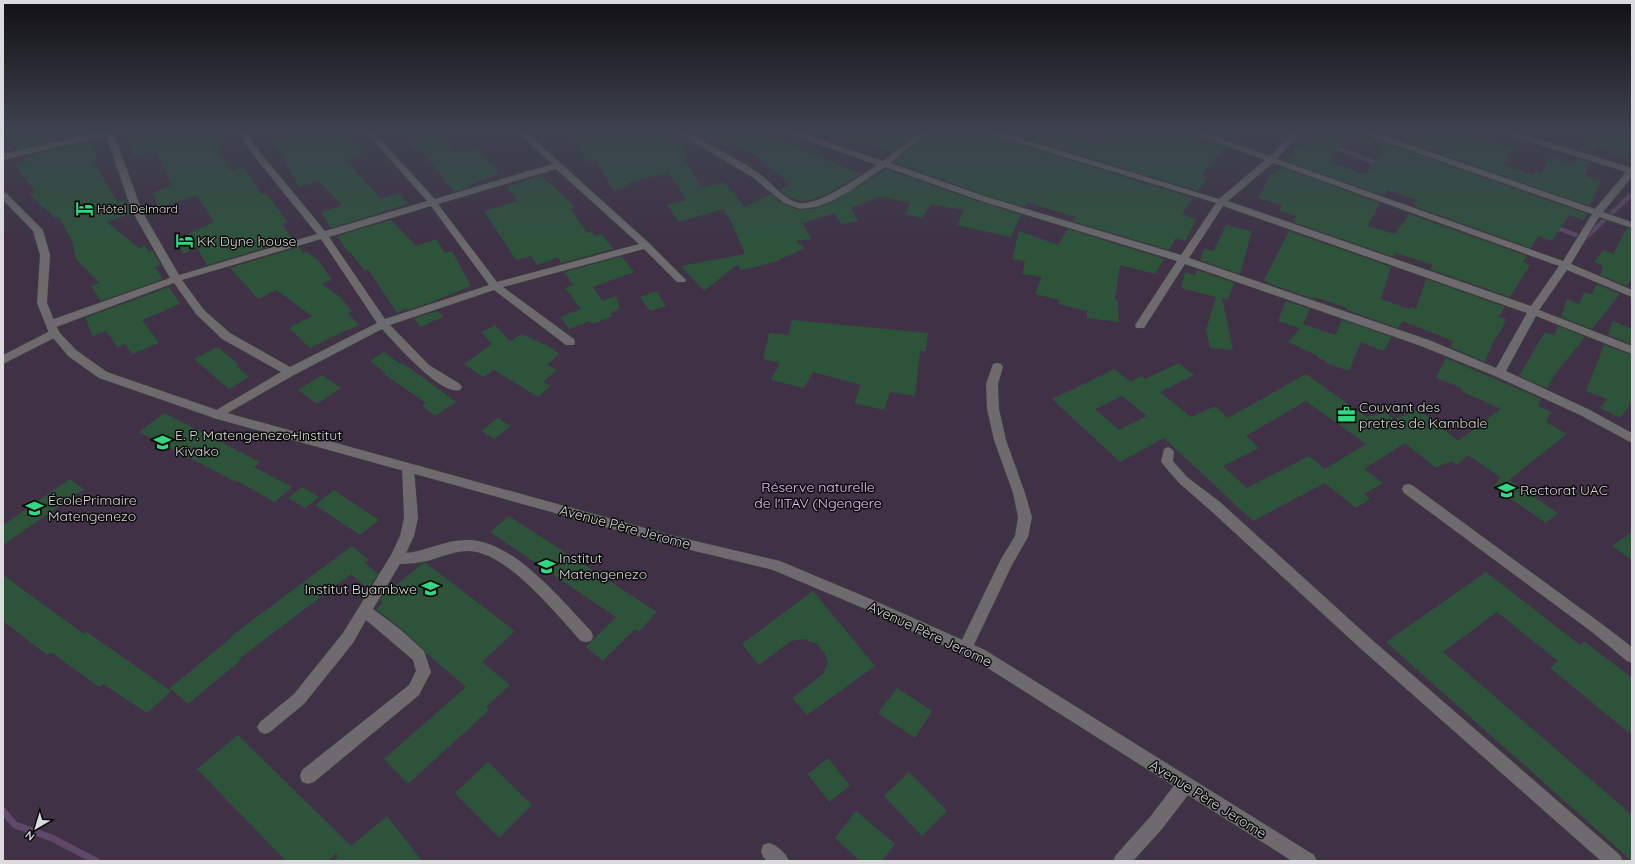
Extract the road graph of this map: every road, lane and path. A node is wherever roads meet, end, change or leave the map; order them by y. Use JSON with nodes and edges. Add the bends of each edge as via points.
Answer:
{"nodes":[{"id":1,"x":122,"y":169,"type":"edge"},
{"id":2,"x":269,"y":169,"type":"edge"},
{"id":3,"x":403,"y":169,"type":"edge"},
{"id":4,"x":545,"y":169,"type":"edge"},
{"id":5,"x":564,"y":169,"type":"edge"},
{"id":6,"x":745,"y":169,"type":"edge"},
{"id":7,"x":876,"y":169,"type":"edge"},
{"id":8,"x":900,"y":169,"type":"edge"},
{"id":9,"x":1114,"y":169,"type":"edge"},
{"id":10,"x":1260,"y":169,"type":"edge"},
{"id":11,"x":1304,"y":169,"type":"edge"},
{"id":12,"x":1472,"y":169,"type":"edge"},
{"id":13,"x":1632,"y":171,"type":"edge"},
{"id":14,"x":6,"y":200,"type":"edge"},
{"id":15,"x":1221,"y":202,"type":"junction"},
{"id":16,"x":433,"y":203,"type":"junction"},
{"id":17,"x":1597,"y":213,"type":"junction"},
{"id":18,"x":1632,"y":225,"type":"edge"},
{"id":19,"x":324,"y":236,"type":"junction"},
{"id":20,"x":646,"y":245,"type":"junction"},
{"id":21,"x":1182,"y":259,"type":"junction"},
{"id":22,"x":1565,"y":265,"type":"junction"},
{"id":23,"x":176,"y":279,"type":"junction"},
{"id":24,"x":681,"y":280,"type":"dead end"},
{"id":25,"x":495,"y":286,"type":"junction"},
{"id":26,"x":1632,"y":294,"type":"edge"},
{"id":27,"x":1533,"y":311,"type":"junction"},
{"id":28,"x":383,"y":324,"type":"junction"},
{"id":29,"x":1140,"y":325,"type":"dead end"},
{"id":30,"x":53,"y":329,"type":"junction"},
{"id":31,"x":570,"y":342,"type":"dead end"},
{"id":32,"x":1632,"y":350,"type":"edge"},
{"id":33,"x":3,"y":360,"type":"edge"},
{"id":34,"x":997,"y":367,"type":"dead end"},
{"id":35,"x":290,"y":372,"type":"junction"},
{"id":36,"x":1499,"y":373,"type":"junction"},
{"id":37,"x":456,"y":387,"type":"dead end"},
{"id":38,"x":217,"y":415,"type":"junction"},
{"id":39,"x":1632,"y":438,"type":"edge"},
{"id":40,"x":1168,"y":452,"type":"dead end"},
{"id":41,"x":408,"y":468,"type":"junction"},
{"id":42,"x":1408,"y":489,"type":"dead end"},
{"id":43,"x":396,"y":559,"type":"junction"},
{"id":44,"x":364,"y":610,"type":"junction"},
{"id":45,"x":586,"y":636,"type":"dead end"},
{"id":46,"x":965,"y":648,"type":"junction"},
{"id":47,"x":1632,"y":656,"type":"edge"},
{"id":48,"x":265,"y":727,"type":"dead end"},
{"id":49,"x":308,"y":776,"type":"dead end"},
{"id":50,"x":1185,"y":785,"type":"junction"},
{"id":51,"x":1122,"y":861,"type":"edge"},
{"id":52,"x":1308,"y":861,"type":"edge"},
{"id":53,"x":1614,"y":861,"type":"edge"}],
"edges":[{"from":1,"to":23,"type":"street","via":[[137,211]]},
{"from":2,"to":19,"type":"street"},
{"from":3,"to":16,"type":"street"},
{"from":4,"to":16,"type":"street"},
{"from":5,"to":20,"type":"street"},
{"from":6,"to":7,"type":"street","via":[[788,202],[802,207],[825,201]]},
{"from":8,"to":21,"type":"street","via":[[992,201]]},
{"from":9,"to":15,"type":"street"},
{"from":10,"to":15,"type":"street"},
{"from":11,"to":22,"type":"street"},
{"from":12,"to":17,"type":"street"},
{"from":13,"to":17,"type":"street"},
{"from":14,"to":30,"type":"street","name":"Avenue Père Jerome","via":[[38,230],[45,255],[42,303]]},
{"from":15,"to":21,"type":"street"},
{"from":15,"to":27,"type":"street"},
{"from":16,"to":19,"type":"street"},
{"from":16,"to":25,"type":"street"},
{"from":17,"to":18,"type":"street"},
{"from":17,"to":22,"type":"street"},
{"from":19,"to":23,"type":"street"},
{"from":19,"to":28,"type":"street"},
{"from":20,"to":24,"type":"street"},
{"from":20,"to":25,"type":"street"},
{"from":21,"to":29,"type":"street"},
{"from":21,"to":36,"type":"street","via":[[1425,343]]},
{"from":22,"to":26,"type":"street"},
{"from":22,"to":27,"type":"street"},
{"from":23,"to":30,"type":"street"},
{"from":23,"to":35,"type":"street","via":[[200,312],[226,336]]},
{"from":25,"to":28,"type":"street"},
{"from":25,"to":31,"type":"street"},
{"from":27,"to":32,"type":"street"},
{"from":27,"to":36,"type":"street"},
{"from":28,"to":35,"type":"street"},
{"from":28,"to":37,"type":"street","via":[[425,368]]},
{"from":30,"to":33,"type":"street"},
{"from":30,"to":38,"type":"street","name":"Avenue Père Jerome","via":[[72,353],[103,375]]},
{"from":34,"to":46,"type":"street","via":[[992,384],[993,409],[1025,517],[1021,537]]},
{"from":35,"to":38,"type":"street"},
{"from":36,"to":39,"type":"street","via":[[1584,412]]},
{"from":38,"to":41,"type":"street","name":"Avenue Père Jerome"},
{"from":40,"to":53,"type":"street","via":[[1168,462],[1183,480],[1216,506],[1365,643]]},
{"from":41,"to":43,"type":"street","via":[[411,518],[407,536]]},
{"from":41,"to":46,"type":"street","name":"Avenue Père Jerome","via":[[670,540],[775,565]]},
{"from":42,"to":47,"type":"street"},
{"from":43,"to":44,"type":"street"},
{"from":43,"to":45,"type":"street","via":[[422,557],[473,546],[502,556],[527,576]]},
{"from":44,"to":48,"type":"street","via":[[348,638],[299,699]]},
{"from":44,"to":49,"type":"street","via":[[419,656],[424,672],[414,690]]},
{"from":46,"to":50,"type":"street","name":"Avenue Père Jerome"},
{"from":50,"to":51,"type":"street"},
{"from":50,"to":52,"type":"street","name":"Avenue Père Jerome"}]}
